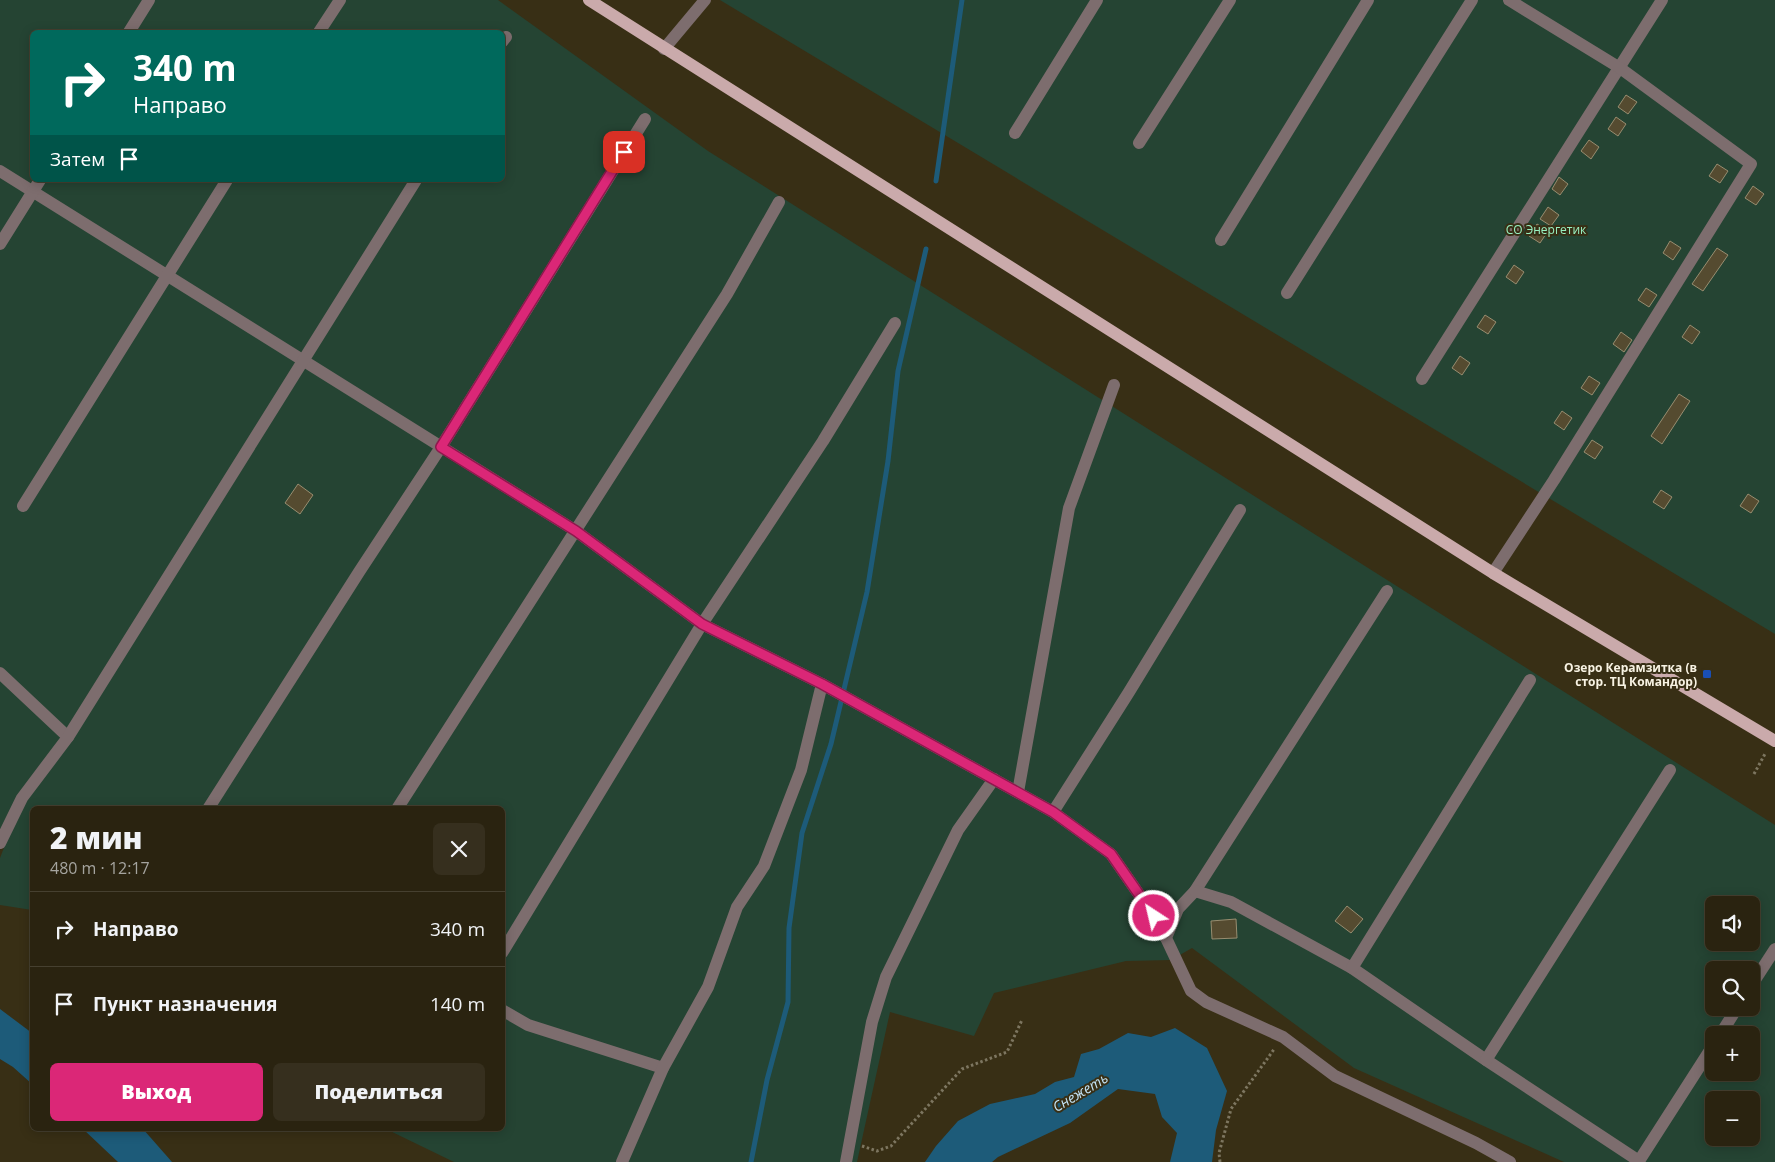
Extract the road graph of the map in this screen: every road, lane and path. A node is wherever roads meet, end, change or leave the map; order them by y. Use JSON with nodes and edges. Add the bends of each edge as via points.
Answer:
{"nodes":[{"id":1,"x":149,"y":0,"type":"edge"},
{"id":2,"x":340,"y":0,"type":"edge"},
{"id":3,"x":589,"y":0,"type":"edge"},
{"id":4,"x":705,"y":0,"type":"edge"},
{"id":5,"x":1097,"y":0,"type":"edge"},
{"id":6,"x":1230,"y":0,"type":"edge"},
{"id":7,"x":1368,"y":0,"type":"edge"},
{"id":8,"x":1472,"y":0,"type":"edge"},
{"id":9,"x":1509,"y":0,"type":"edge"},
{"id":10,"x":1662,"y":0,"type":"edge"},
{"id":11,"x":130,"y":30,"type":"edge"},
{"id":12,"x":320,"y":30,"type":"edge"},
{"id":13,"x":664,"y":49,"type":"junction"},
{"id":14,"x":1620,"y":68,"type":"junction"},
{"id":15,"x":644,"y":119,"type":"dead end"},
{"id":16,"x":1014,"y":133,"type":"dead end"},
{"id":17,"x":1139,"y":143,"type":"dead end"},
{"id":18,"x":0,"y":171,"type":"edge"},
{"id":19,"x":39,"y":182,"type":"edge"},
{"id":20,"x":226,"y":182,"type":"edge"},
{"id":21,"x":415,"y":182,"type":"edge"},
{"id":22,"x":33,"y":192,"type":"junction"},
{"id":23,"x":779,"y":202,"type":"dead end"},
{"id":24,"x":1221,"y":240,"type":"dead end"},
{"id":25,"x":0,"y":244,"type":"edge"},
{"id":26,"x":167,"y":276,"type":"junction"},
{"id":27,"x":1287,"y":293,"type":"dead end"},
{"id":28,"x":895,"y":323,"type":"dead end"},
{"id":29,"x":303,"y":361,"type":"junction"},
{"id":30,"x":1422,"y":379,"type":"dead end"},
{"id":31,"x":1114,"y":385,"type":"dead end"},
{"id":32,"x":441,"y":447,"type":"junction"},
{"id":33,"x":23,"y":506,"type":"dead end"},
{"id":34,"x":1240,"y":510,"type":"dead end"},
{"id":35,"x":576,"y":531,"type":"junction"},
{"id":36,"x":1493,"y":573,"type":"junction"},
{"id":37,"x":1387,"y":591,"type":"dead end"},
{"id":38,"x":702,"y":624,"type":"junction"},
{"id":39,"x":0,"y":673,"type":"edge"},
{"id":40,"x":1530,"y":680,"type":"dead end"},
{"id":41,"x":822,"y":684,"type":"junction"},
{"id":42,"x":68,"y":738,"type":"junction"},
{"id":43,"x":1774,"y":741,"type":"edge"},
{"id":44,"x":1670,"y":770,"type":"dead end"},
{"id":45,"x":1754,"y":774,"type":"dead end"},
{"id":46,"x":994,"y":779,"type":"junction"},
{"id":47,"x":1018,"y":792,"type":"junction"},
{"id":48,"x":210,"y":806,"type":"edge"},
{"id":49,"x":399,"y":806,"type":"edge"},
{"id":50,"x":1053,"y":812,"type":"junction"},
{"id":51,"x":0,"y":843,"type":"edge"},
{"id":52,"x":1194,"y":891,"type":"junction"},
{"id":53,"x":1166,"y":938,"type":"junction"},
{"id":54,"x":505,"y":948,"type":"edge"},
{"id":55,"x":1775,"y":949,"type":"edge"},
{"id":56,"x":1352,"y":968,"type":"junction"},
{"id":57,"x":1760,"y":972,"type":"edge"},
{"id":58,"x":505,"y":1012,"type":"edge"},
{"id":59,"x":1022,"y":1020,"type":"dead end"},
{"id":60,"x":1283,"y":1038,"type":"junction"},
{"id":61,"x":1705,"y":1058,"type":"edge"},
{"id":62,"x":1486,"y":1060,"type":"junction"},
{"id":63,"x":663,"y":1068,"type":"junction"},
{"id":64,"x":850,"y":1141,"type":"junction"},
{"id":65,"x":622,"y":1162,"type":"edge"},
{"id":66,"x":846,"y":1162,"type":"edge"},
{"id":67,"x":1220,"y":1162,"type":"edge"},
{"id":68,"x":1510,"y":1162,"type":"edge"}],
"edges":[{"from":1,"to":11,"type":"street"},
{"from":2,"to":12,"type":"street"},
{"from":3,"to":13,"type":"main road"},
{"from":4,"to":13,"type":"street"},
{"from":5,"to":16,"type":"street"},
{"from":6,"to":17,"type":"street"},
{"from":7,"to":24,"type":"street"},
{"from":8,"to":27,"type":"street"},
{"from":9,"to":14,"type":"street"},
{"from":10,"to":14,"type":"street"},
{"from":13,"to":36,"type":"main road"},
{"from":14,"to":30,"type":"street"},
{"from":14,"to":36,"type":"street","via":[[1752,164]]},
{"from":15,"to":32,"type":"street"},
{"from":18,"to":22,"type":"street"},
{"from":19,"to":22,"type":"street"},
{"from":20,"to":26,"type":"street"},
{"from":21,"to":29,"type":"street"},
{"from":22,"to":25,"type":"street"},
{"from":22,"to":26,"type":"street"},
{"from":23,"to":35,"type":"street","via":[[726,294]]},
{"from":26,"to":29,"type":"street"},
{"from":26,"to":33,"type":"street"},
{"from":28,"to":38,"type":"street","via":[[823,441]]},
{"from":29,"to":32,"type":"street"},
{"from":29,"to":42,"type":"street"},
{"from":31,"to":47,"type":"street","via":[[1069,508]]},
{"from":32,"to":35,"type":"street"},
{"from":32,"to":48,"type":"street"},
{"from":34,"to":50,"type":"street"},
{"from":35,"to":38,"type":"street"},
{"from":35,"to":49,"type":"street"},
{"from":36,"to":43,"type":"main road"},
{"from":37,"to":52,"type":"street"},
{"from":38,"to":41,"type":"street"},
{"from":38,"to":54,"type":"street"},
{"from":39,"to":42,"type":"street"},
{"from":40,"to":56,"type":"street"},
{"from":41,"to":46,"type":"street"},
{"from":41,"to":63,"type":"street","via":[[801,770],[764,866],[737,907],[708,987]]},
{"from":42,"to":51,"type":"street","via":[[22,798]]},
{"from":43,"to":45,"type":"path"},
{"from":44,"to":62,"type":"street"},
{"from":46,"to":47,"type":"street"},
{"from":46,"to":64,"type":"street","via":[[958,830],[886,977],[872,1022]]},
{"from":47,"to":50,"type":"street"},
{"from":50,"to":53,"type":"street","via":[[1111,854]]},
{"from":52,"to":53,"type":"street","via":[[1178,909]]},
{"from":52,"to":56,"type":"street","via":[[1231,902]]},
{"from":53,"to":60,"type":"street","via":[[1190,990],[1206,1002]]},
{"from":55,"to":57,"type":"street"},
{"from":56,"to":62,"type":"street"},
{"from":58,"to":63,"type":"street","via":[[528,1025]]},
{"from":59,"to":64,"type":"path","via":[[1007,1052],[962,1069],[891,1146],[877,1151]]},
{"from":60,"to":67,"type":"path","via":[[1232,1109],[1219,1153]]},
{"from":60,"to":68,"type":"street","via":[[1335,1076]]},
{"from":61,"to":62,"type":"street","via":[[1639,1160]]},
{"from":63,"to":65,"type":"street"},
{"from":64,"to":66,"type":"street"}]}
